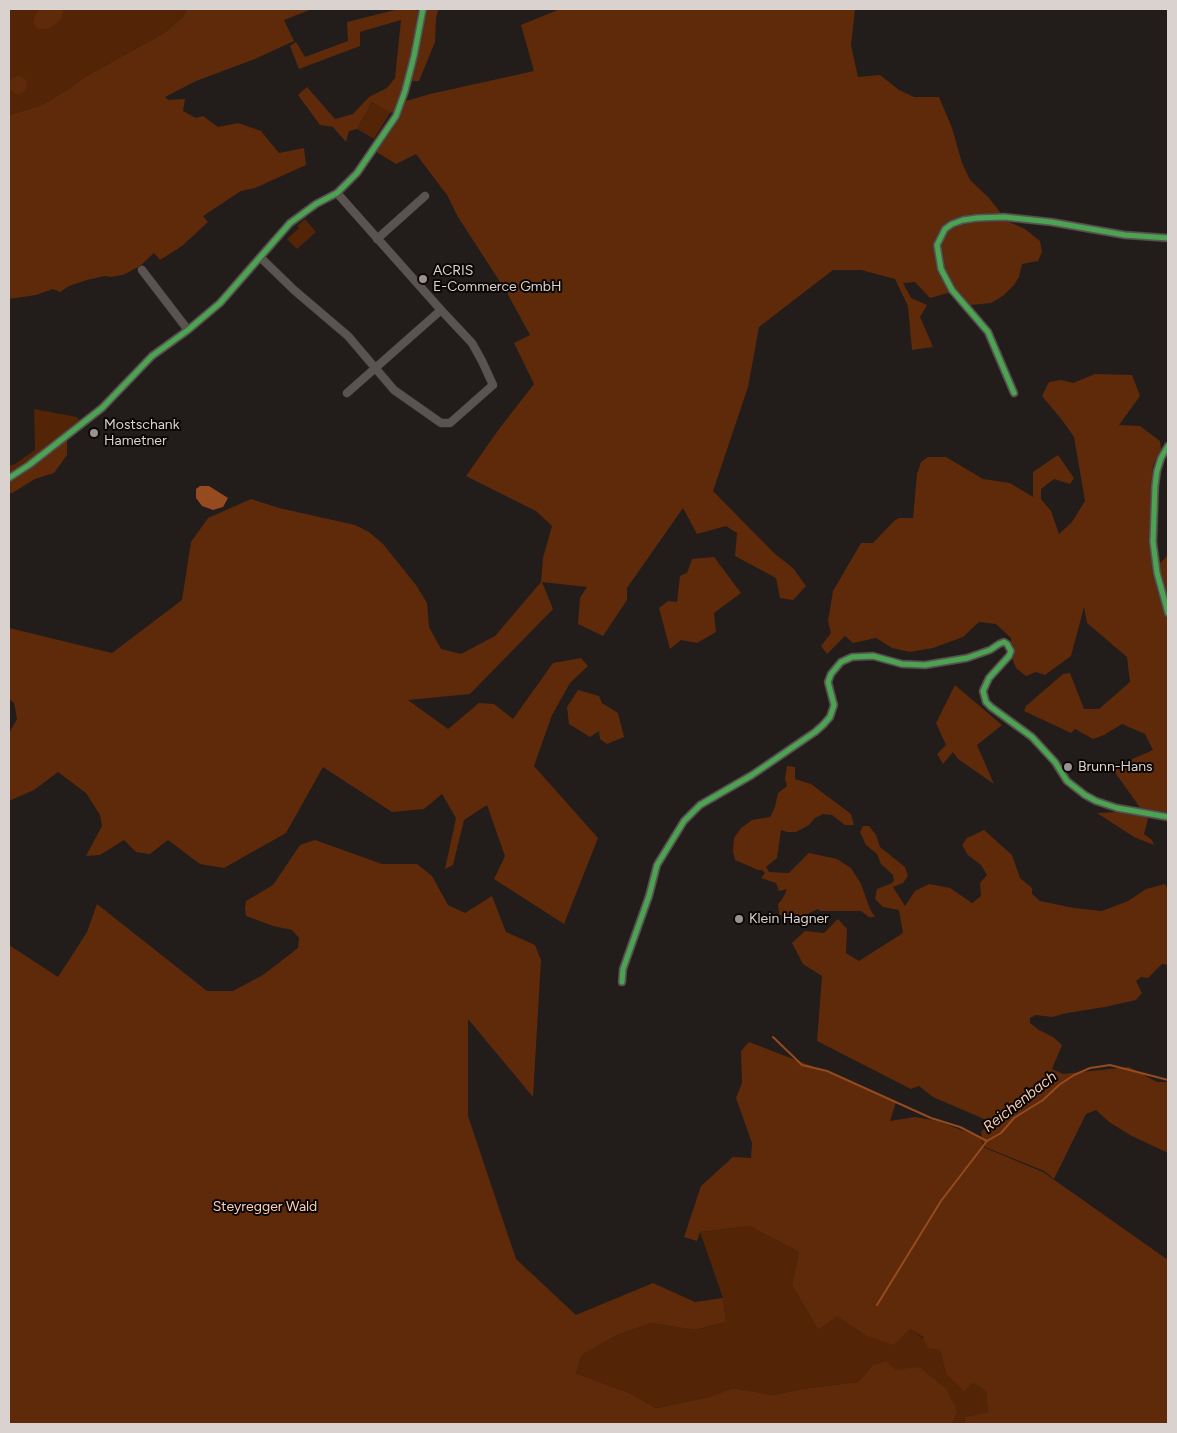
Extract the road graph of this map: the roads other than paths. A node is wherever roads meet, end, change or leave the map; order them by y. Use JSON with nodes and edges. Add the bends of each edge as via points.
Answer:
{"nodes":[{"id":1,"x":423,"y":9,"type":"edge"},
{"id":2,"x":337,"y":193,"type":"junction"},
{"id":3,"x":425,"y":196,"type":"dead end"},
{"id":4,"x":1168,"y":238,"type":"edge"},
{"id":5,"x":376,"y":239,"type":"junction"},
{"id":6,"x":260,"y":257,"type":"junction"},
{"id":7,"x":142,"y":270,"type":"dead end"},
{"id":8,"x":441,"y":310,"type":"junction"},
{"id":9,"x":188,"y":330,"type":"junction"},
{"id":10,"x":375,"y":368,"type":"junction"},
{"id":11,"x":346,"y":393,"type":"dead end"},
{"id":12,"x":1014,"y":393,"type":"dead end"},
{"id":13,"x":1168,"y":446,"type":"edge"},
{"id":14,"x":9,"y":478,"type":"edge"},
{"id":15,"x":1168,"y":613,"type":"edge"},
{"id":16,"x":1168,"y":817,"type":"edge"},
{"id":17,"x":622,"y":982,"type":"dead end"}],
"edges":[{"from":1,"to":2,"type":"street","via":[[412,64],[396,116],[357,173]]},
{"from":2,"to":5,"type":"street"},
{"from":2,"to":6,"type":"street","via":[[290,223]]},
{"from":3,"to":5,"type":"street"},
{"from":4,"to":12,"type":"street","via":[[1004,217],[963,220],[945,229],[937,245],[942,269],[952,290],[988,332]]},
{"from":5,"to":8,"type":"street"},
{"from":6,"to":9,"type":"street","via":[[220,303]]},
{"from":6,"to":10,"type":"street","via":[[348,336]]},
{"from":7,"to":9,"type":"street"},
{"from":8,"to":10,"type":"street"},
{"from":8,"to":10,"type":"street","via":[[474,345],[493,385],[450,423],[441,423],[394,390]]},
{"from":9,"to":14,"type":"street","via":[[146,361],[90,418]]},
{"from":10,"to":11,"type":"street"},
{"from":13,"to":15,"type":"street","via":[[1157,471],[1153,542]]},
{"from":16,"to":17,"type":"street","via":[[1116,808],[1085,795],[1067,781],[1032,737],[986,702],[983,691],[989,678],[1009,656],[1010,647],[1004,642],[967,658],[925,665],[902,664],[873,656],[852,657],[841,662],[831,674],[828,682],[834,705],[830,717],[815,732],[752,775],[700,805],[684,821],[658,865],[623,969]]}]}
